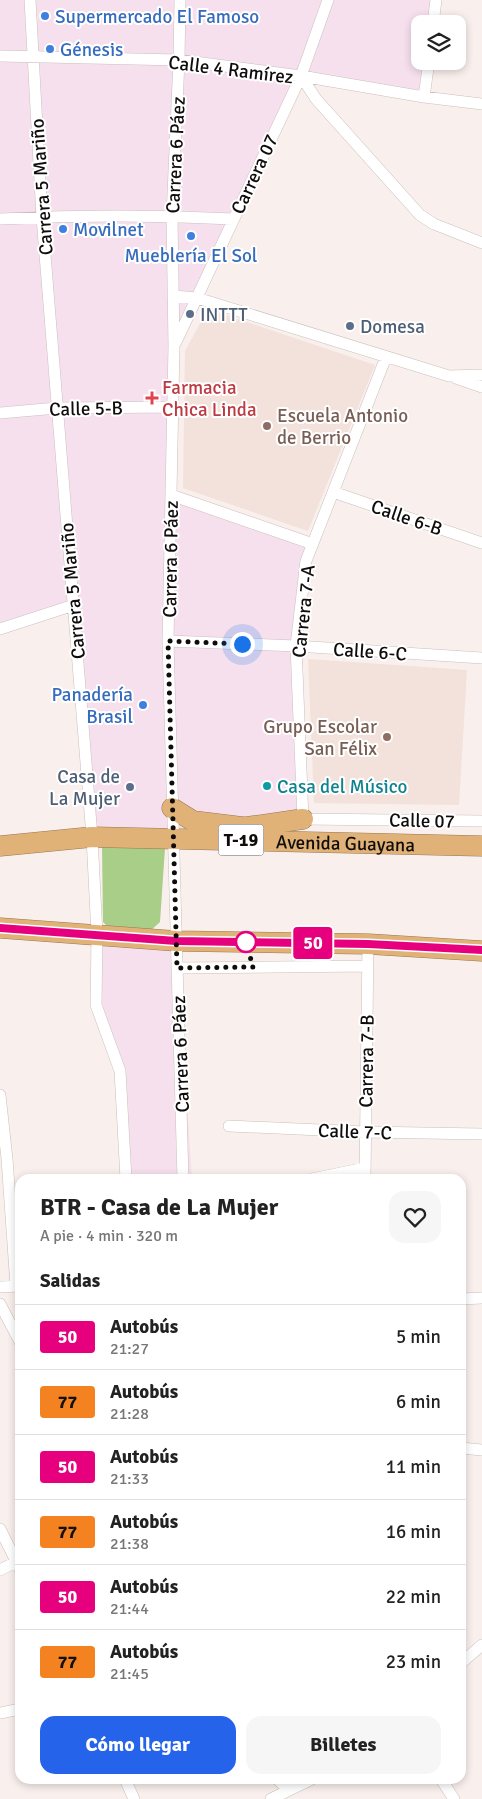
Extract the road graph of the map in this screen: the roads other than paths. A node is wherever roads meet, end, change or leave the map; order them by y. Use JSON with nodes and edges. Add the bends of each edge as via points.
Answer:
{"nodes":[{"id":1,"x":30,"y":0,"type":"edge"},
{"id":2,"x":180,"y":0,"type":"edge"},
{"id":3,"x":328,"y":0,"type":"edge"},
{"id":4,"x":436,"y":0,"type":"edge"},
{"id":5,"x":434,"y":15,"type":"edge"},
{"id":6,"x":0,"y":56,"type":"edge"},
{"id":7,"x":32,"y":56,"type":"junction"},
{"id":8,"x":179,"y":60,"type":"junction"},
{"id":9,"x":428,"y":70,"type":"edge"},
{"id":10,"x":301,"y":76,"type":"junction"},
{"id":11,"x":424,"y":97,"type":"junction"},
{"id":12,"x":482,"y":104,"type":"edge"},
{"id":13,"x":172,"y":216,"type":"junction"},
{"id":14,"x":42,"y":217,"type":"junction"},
{"id":15,"x":0,"y":219,"type":"edge"},
{"id":16,"x":233,"y":219,"type":"junction"},
{"id":17,"x":482,"y":243,"type":"edge"},
{"id":18,"x":173,"y":296,"type":"junction"},
{"id":19,"x":197,"y":298,"type":"junction"},
{"id":20,"x":174,"y":346,"type":"junction"},
{"id":21,"x":386,"y":357,"type":"junction"},
{"id":22,"x":482,"y":375,"type":"edge"},
{"id":23,"x":450,"y":376,"type":"junction"},
{"id":24,"x":482,"y":387,"type":"edge"},
{"id":25,"x":172,"y":406,"type":"junction"},
{"id":26,"x":57,"y":408,"type":"junction"},
{"id":27,"x":0,"y":413,"type":"edge"},
{"id":28,"x":333,"y":492,"type":"junction"},
{"id":29,"x":171,"y":495,"type":"junction"},
{"id":30,"x":482,"y":543,"type":"edge"},
{"id":31,"x":313,"y":544,"type":"junction"},
{"id":32,"x":74,"y":605,"type":"junction"},
{"id":33,"x":0,"y":629,"type":"edge"},
{"id":34,"x":168,"y":641,"type":"junction"},
{"id":35,"x":296,"y":646,"type":"junction"},
{"id":36,"x":482,"y":658,"type":"edge"},
{"id":37,"x":172,"y":808,"type":"junction"},
{"id":38,"x":303,"y":819,"type":"junction"},
{"id":39,"x":482,"y":821,"type":"edge"},
{"id":40,"x":242,"y":827,"type":"junction"},
{"id":41,"x":92,"y":837,"type":"junction"},
{"id":42,"x":207,"y":839,"type":"junction"},
{"id":43,"x":173,"y":840,"type":"junction"},
{"id":44,"x":277,"y":841,"type":"junction"},
{"id":45,"x":0,"y":846,"type":"edge"},
{"id":46,"x":482,"y":846,"type":"edge"},
{"id":47,"x":0,"y":928,"type":"edge"},
{"id":48,"x":97,"y":935,"type":"junction"},
{"id":49,"x":176,"y":941,"type":"junction"},
{"id":50,"x":368,"y":944,"type":"junction"},
{"id":51,"x":482,"y":950,"type":"edge"},
{"id":52,"x":368,"y":966,"type":"junction"},
{"id":53,"x":177,"y":968,"type":"junction"},
{"id":54,"x":0,"y":1095,"type":"edge"},
{"id":55,"x":229,"y":1126,"type":"dead end"},
{"id":56,"x":365,"y":1132,"type":"junction"},
{"id":57,"x":482,"y":1134,"type":"edge"},
{"id":58,"x":365,"y":1173,"type":"edge"},
{"id":59,"x":126,"y":1174,"type":"edge"},
{"id":60,"x":184,"y":1174,"type":"edge"},
{"id":61,"x":15,"y":1251,"type":"edge"},
{"id":62,"x":15,"y":1286,"type":"edge"},
{"id":63,"x":0,"y":1287,"type":"edge"},
{"id":64,"x":482,"y":1298,"type":"edge"},
{"id":65,"x":466,"y":1300,"type":"edge"},
{"id":66,"x":0,"y":1304,"type":"edge"},
{"id":67,"x":15,"y":1332,"type":"edge"},
{"id":68,"x":466,"y":1448,"type":"edge"},
{"id":69,"x":482,"y":1450,"type":"edge"},
{"id":70,"x":0,"y":1529,"type":"edge"},
{"id":71,"x":15,"y":1557,"type":"edge"},
{"id":72,"x":15,"y":1565,"type":"edge"},
{"id":73,"x":0,"y":1570,"type":"edge"},
{"id":74,"x":482,"y":1645,"type":"edge"},
{"id":75,"x":466,"y":1659,"type":"edge"},
{"id":76,"x":15,"y":1710,"type":"edge"},
{"id":77,"x":0,"y":1713,"type":"edge"},
{"id":78,"x":127,"y":1784,"type":"edge"},
{"id":79,"x":282,"y":1784,"type":"edge"},
{"id":80,"x":302,"y":1784,"type":"edge"},
{"id":81,"x":444,"y":1784,"type":"edge"},
{"id":82,"x":289,"y":1790,"type":"junction"},
{"id":83,"x":134,"y":1799,"type":"edge"},
{"id":84,"x":271,"y":1799,"type":"edge"},
{"id":85,"x":454,"y":1799,"type":"edge"}],
"edges":[{"from":1,"to":7,"type":"street","name":"Carrera 5 Mariño"},
{"from":2,"to":8,"type":"street","name":"Carrera 6 Páez"},
{"from":3,"to":10,"type":"street","name":"Carrera 07"},
{"from":4,"to":5,"type":"street"},
{"from":6,"to":7,"type":"street","name":"Calle 4 Ramírez"},
{"from":7,"to":8,"type":"street","name":"Calle 4 Ramírez"},
{"from":7,"to":14,"type":"street","name":"Carrera 5 Mariño"},
{"from":8,"to":10,"type":"street","name":"Calle 4 Ramírez"},
{"from":8,"to":13,"type":"street","name":"Carrera 6 Páez"},
{"from":9,"to":11,"type":"street"},
{"from":10,"to":11,"type":"street"},
{"from":10,"to":16,"type":"street","name":"Carrera 07"},
{"from":10,"to":17,"type":"street","name":"Calle 4 Ramírez","via":[[316,99],[420,215]]},
{"from":11,"to":12,"type":"street"},
{"from":13,"to":14,"type":"street"},
{"from":13,"to":16,"type":"street"},
{"from":13,"to":18,"type":"street","name":"Carrera 6 Páez"},
{"from":14,"to":15,"type":"street"},
{"from":14,"to":26,"type":"street","name":"Carrera 5 Mariño"},
{"from":16,"to":19,"type":"street","name":"Carrera 07"},
{"from":18,"to":19,"type":"street"},
{"from":18,"to":20,"type":"street","name":"Carrera 6 Páez"},
{"from":19,"to":20,"type":"street","name":"Carrera 07"},
{"from":19,"to":21,"type":"street"},
{"from":20,"to":25,"type":"street","name":"Carrera 6 Páez"},
{"from":21,"to":23,"type":"street"},
{"from":21,"to":28,"type":"street","name":"Carrera 7-A"},
{"from":22,"to":23,"type":"street"},
{"from":23,"to":24,"type":"street"},
{"from":25,"to":26,"type":"street","name":"Calle 5-B"},
{"from":25,"to":29,"type":"street","name":"Carrera 6 Páez"},
{"from":26,"to":27,"type":"street","name":"Calle 5-B"},
{"from":26,"to":32,"type":"street","name":"Carrera 5 Mariño"},
{"from":28,"to":30,"type":"street","name":"Calle 6-B"},
{"from":28,"to":31,"type":"street","name":"Carrera 7-A"},
{"from":29,"to":31,"type":"street"},
{"from":29,"to":34,"type":"street","name":"Carrera 6 Páez"},
{"from":31,"to":35,"type":"street","name":"Carrera 7-A","via":[[306,561]]},
{"from":32,"to":33,"type":"street"},
{"from":32,"to":41,"type":"street","name":"Carrera 5 Mariño"},
{"from":34,"to":35,"type":"street","name":"Calle 6-C"},
{"from":34,"to":37,"type":"street","name":"Carrera 6 Páez"},
{"from":35,"to":36,"type":"street","name":"Calle 6-C"},
{"from":35,"to":38,"type":"street","name":"Carrera 7-A"},
{"from":37,"to":40,"type":"highway","via":[[193,821]]},
{"from":37,"to":43,"type":"street","name":"Carrera 6 Páez"},
{"from":38,"to":39,"type":"street","name":"Calle 07"},
{"from":38,"to":40,"type":"highway"},
{"from":40,"to":42,"type":"highway"},
{"from":40,"to":44,"type":"highway"},
{"from":41,"to":43,"type":"highway","name":"Avenida Guayana","number":"T-19"},
{"from":41,"to":45,"type":"highway","name":"Avenida Guayana","number":"T-19"},
{"from":41,"to":48,"type":"street","name":"Carrera 5 Mariño"},
{"from":42,"to":43,"type":"highway","name":"Avenida Guayana","number":"T-19"},
{"from":42,"to":44,"type":"highway","name":"Avenida Guayana","number":"T-19"},
{"from":43,"to":49,"type":"street","name":"Carrera 6 Páez"},
{"from":44,"to":46,"type":"highway","name":"Avenida Guayana","number":"T-19"},
{"from":47,"to":48,"type":"highway"},
{"from":48,"to":49,"type":"highway"},
{"from":48,"to":59,"type":"street","name":"Carrera 5 Mariño","via":[[96,1005],[120,1071]]},
{"from":49,"to":50,"type":"highway"},
{"from":49,"to":53,"type":"street","name":"Carrera 6 Páez"},
{"from":50,"to":51,"type":"highway"},
{"from":50,"to":52,"type":"street","name":"Carrera 7-B"},
{"from":52,"to":53,"type":"street"},
{"from":52,"to":56,"type":"street","name":"Carrera 7-B"},
{"from":53,"to":60,"type":"street","name":"Carrera 6 Páez"},
{"from":54,"to":61,"type":"street"},
{"from":55,"to":56,"type":"street","name":"Calle 7-C"},
{"from":56,"to":57,"type":"street","name":"Calle 7-C"},
{"from":56,"to":58,"type":"street","name":"Carrera 7-B"},
{"from":62,"to":63,"type":"street"},
{"from":64,"to":65,"type":"street"},
{"from":66,"to":67,"type":"street"},
{"from":68,"to":69,"type":"street"},
{"from":70,"to":71,"type":"street"},
{"from":72,"to":73,"type":"street"},
{"from":74,"to":75,"type":"street"},
{"from":76,"to":77,"type":"street"},
{"from":78,"to":83,"type":"street"},
{"from":79,"to":82,"type":"street"},
{"from":80,"to":82,"type":"street"},
{"from":81,"to":85,"type":"street"},
{"from":82,"to":84,"type":"street"}]}
